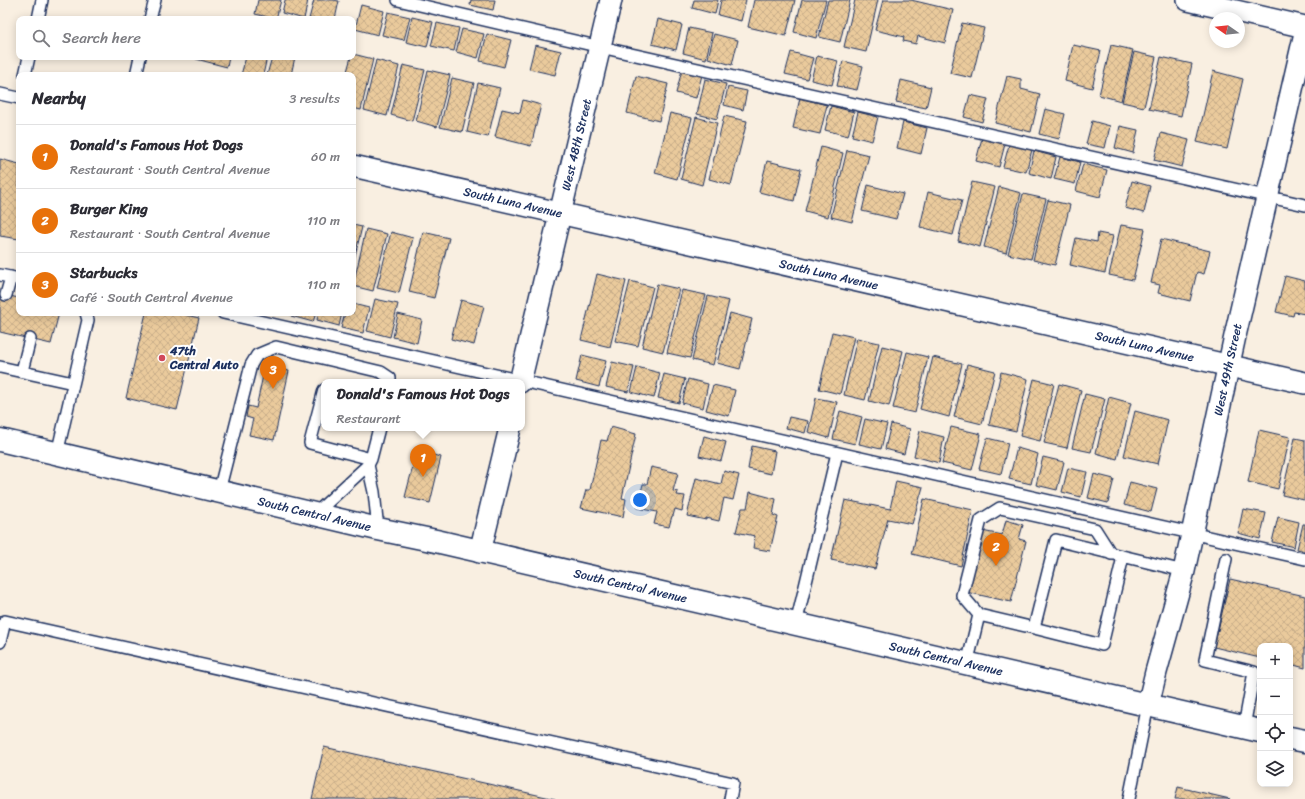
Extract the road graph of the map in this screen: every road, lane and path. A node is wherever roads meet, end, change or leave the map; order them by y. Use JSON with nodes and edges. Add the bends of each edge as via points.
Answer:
{"nodes":[{"id":1,"x":42,"y":0,"type":"edge"},
{"id":2,"x":155,"y":0,"type":"edge"},
{"id":3,"x":398,"y":0,"type":"edge"},
{"id":4,"x":611,"y":0,"type":"edge"},
{"id":5,"x":1188,"y":0,"type":"edge"},
{"id":6,"x":39,"y":16,"type":"edge"},
{"id":7,"x":151,"y":16,"type":"edge"},
{"id":8,"x":1305,"y":27,"type":"edge"},
{"id":9,"x":1305,"y":33,"type":"edge"},
{"id":10,"x":601,"y":47,"type":"junction"},
{"id":11,"x":28,"y":60,"type":"edge"},
{"id":12,"x":139,"y":60,"type":"edge"},
{"id":13,"x":26,"y":72,"type":"edge"},
{"id":14,"x":137,"y":72,"type":"edge"},
{"id":15,"x":0,"y":94,"type":"edge"},
{"id":16,"x":16,"y":97,"type":"edge"},
{"id":17,"x":356,"y":167,"type":"edge"},
{"id":18,"x":1268,"y":197,"type":"junction"},
{"id":19,"x":1305,"y":205,"type":"edge"},
{"id":20,"x":561,"y":214,"type":"junction"},
{"id":21,"x":10,"y":277,"type":"edge"},
{"id":22,"x":6,"y":295,"type":"dead end"},
{"id":23,"x":87,"y":316,"type":"edge"},
{"id":24,"x":236,"y":316,"type":"edge"},
{"id":25,"x":30,"y":339,"type":"dead end"},
{"id":26,"x":1229,"y":366,"type":"junction"},
{"id":27,"x":0,"y":367,"type":"edge"},
{"id":28,"x":22,"y":371,"type":"junction"},
{"id":29,"x":390,"y":379,"type":"edge"},
{"id":30,"x":511,"y":379,"type":"edge"},
{"id":31,"x":520,"y":379,"type":"edge"},
{"id":32,"x":525,"y":382,"type":"edge"},
{"id":33,"x":1305,"y":382,"type":"edge"},
{"id":34,"x":73,"y":383,"type":"junction"},
{"id":35,"x":321,"y":401,"type":"edge"},
{"id":36,"x":379,"y":431,"type":"edge"},
{"id":37,"x":509,"y":431,"type":"edge"},
{"id":38,"x":0,"y":440,"type":"edge"},
{"id":39,"x":837,"y":453,"type":"junction"},
{"id":40,"x":57,"y":454,"type":"junction"},
{"id":41,"x":370,"y":462,"type":"junction"},
{"id":42,"x":219,"y":491,"type":"junction"},
{"id":43,"x":315,"y":514,"type":"junction"},
{"id":44,"x":378,"y":529,"type":"junction"},
{"id":45,"x":1192,"y":534,"type":"junction"},
{"id":46,"x":480,"y":552,"type":"junction"},
{"id":47,"x":1110,"y":554,"type":"junction"},
{"id":48,"x":1123,"y":557,"type":"junction"},
{"id":49,"x":1226,"y":559,"type":"dead end"},
{"id":50,"x":1305,"y":559,"type":"edge"},
{"id":51,"x":1184,"y":571,"type":"junction"},
{"id":52,"x":979,"y":615,"type":"junction"},
{"id":53,"x":796,"y":624,"type":"junction"},
{"id":54,"x":1034,"y":628,"type":"junction"},
{"id":55,"x":0,"y":642,"type":"edge"},
{"id":56,"x":967,"y":664,"type":"junction"},
{"id":57,"x":1148,"y":705,"type":"junction"},
{"id":58,"x":1252,"y":729,"type":"edge"},
{"id":59,"x":1293,"y":739,"type":"edge"},
{"id":60,"x":1305,"y":741,"type":"edge"},
{"id":61,"x":730,"y":799,"type":"edge"},
{"id":62,"x":1129,"y":799,"type":"edge"}],
"edges":[{"from":1,"to":6,"type":"lane"},
{"from":2,"to":7,"type":"lane"},
{"from":3,"to":10,"type":"lane"},
{"from":4,"to":10,"type":"street","name":"West 48th Street"},
{"from":5,"to":8,"type":"street"},
{"from":9,"to":18,"type":"street","name":"West 49th Street"},
{"from":10,"to":18,"type":"lane"},
{"from":10,"to":20,"type":"street","name":"West 48th Street"},
{"from":11,"to":13,"type":"lane"},
{"from":12,"to":14,"type":"lane"},
{"from":15,"to":16,"type":"lane"},
{"from":17,"to":20,"type":"street","name":"South Luna Avenue"},
{"from":18,"to":19,"type":"lane"},
{"from":18,"to":26,"type":"street","name":"West 49th Street"},
{"from":20,"to":26,"type":"street","name":"South Luna Avenue"},
{"from":20,"to":31,"type":"street","name":"West 48th Street"},
{"from":21,"to":22,"type":"lane"},
{"from":23,"to":34,"type":"lane"},
{"from":24,"to":30,"type":"lane"},
{"from":25,"to":28,"type":"lane"},
{"from":26,"to":33,"type":"street","name":"South Luna Avenue"},
{"from":26,"to":45,"type":"street","name":"West 49th Street"},
{"from":27,"to":28,"type":"lane"},
{"from":28,"to":34,"type":"lane"},
{"from":29,"to":42,"type":"lane","via":[[381,372],[276,347],[258,355],[251,365]]},
{"from":32,"to":39,"type":"lane"},
{"from":34,"to":40,"type":"lane"},
{"from":35,"to":41,"type":"lane","via":[[310,443]]},
{"from":36,"to":41,"type":"lane"},
{"from":37,"to":46,"type":"street"},
{"from":38,"to":40,"type":"main road","name":"South Central Avenue"},
{"from":39,"to":45,"type":"lane"},
{"from":39,"to":53,"type":"lane"},
{"from":40,"to":42,"type":"main road","name":"South Central Avenue"},
{"from":41,"to":43,"type":"lane"},
{"from":41,"to":44,"type":"lane"},
{"from":42,"to":43,"type":"main road","name":"South Central Avenue"},
{"from":43,"to":44,"type":"main road","name":"South Central Avenue"},
{"from":44,"to":46,"type":"main road","name":"South Central Avenue"},
{"from":45,"to":50,"type":"lane"},
{"from":45,"to":51,"type":"street","name":"West 49th Street"},
{"from":46,"to":53,"type":"main road","name":"South Central Avenue"},
{"from":47,"to":48,"type":"lane"},
{"from":47,"to":52,"type":"lane","via":[[1095,529],[1000,508],[981,520],[962,595]]},
{"from":47,"to":54,"type":"lane","via":[[1056,540]]},
{"from":48,"to":51,"type":"lane"},
{"from":48,"to":54,"type":"lane","via":[[1102,645]]},
{"from":49,"to":58,"type":"lane","via":[[1205,660],[1254,672]]},
{"from":51,"to":57,"type":"street","name":"West 49th Street"},
{"from":52,"to":54,"type":"lane"},
{"from":52,"to":56,"type":"lane"},
{"from":53,"to":56,"type":"main road","name":"South Central Avenue"},
{"from":55,"to":61,"type":"lane","via":[[5,621],[734,783]]},
{"from":56,"to":57,"type":"main road","name":"South Central Avenue"},
{"from":57,"to":58,"type":"main road","name":"South Central Avenue"},
{"from":57,"to":62,"type":"lane"},
{"from":59,"to":60,"type":"main road"}]}
